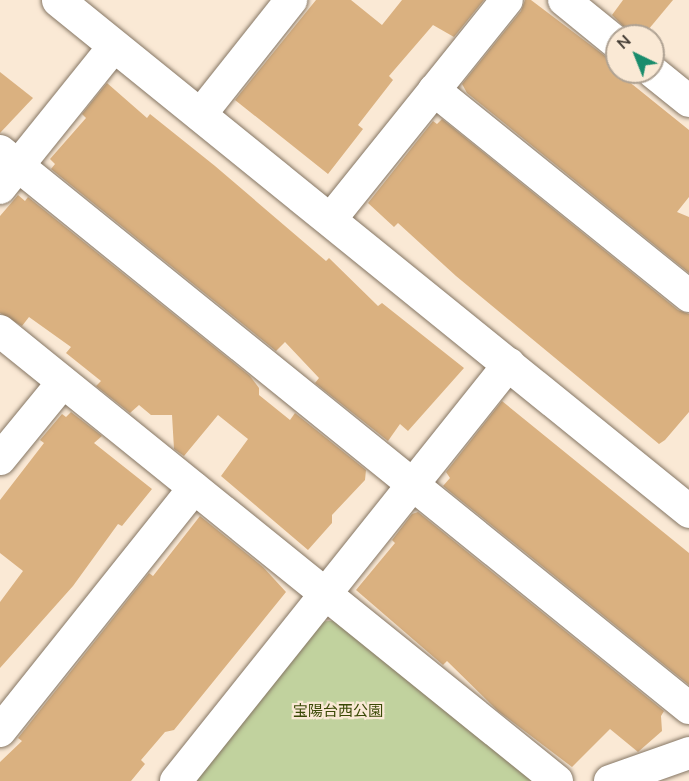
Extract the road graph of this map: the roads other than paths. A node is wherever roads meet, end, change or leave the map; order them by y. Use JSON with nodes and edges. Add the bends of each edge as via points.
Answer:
{"nodes":[{"id":1,"x":58,"y":0,"type":"edge"},
{"id":2,"x":291,"y":0,"type":"edge"},
{"id":3,"x":507,"y":0,"type":"edge"},
{"id":4,"x":564,"y":0,"type":"edge"},
{"id":5,"x":605,"y":33,"type":"edge"},
{"id":6,"x":114,"y":46,"type":"junction"},
{"id":7,"x":665,"y":81,"type":"edge"},
{"id":8,"x":434,"y":90,"type":"junction"},
{"id":9,"x":689,"y":100,"type":"edge"},
{"id":10,"x":200,"y":115,"type":"junction"},
{"id":11,"x":6,"y":168,"type":"edge"},
{"id":12,"x":330,"y":220,"type":"junction"},
{"id":13,"x":689,"y":296,"type":"edge"},
{"id":14,"x":0,"y":331,"type":"edge"},
{"id":15,"x":509,"y":364,"type":"junction"},
{"id":16,"x":63,"y":382,"type":"junction"},
{"id":17,"x":0,"y":459,"type":"edge"},
{"id":18,"x":412,"y":485,"type":"junction"},
{"id":19,"x":194,"y":488,"type":"junction"},
{"id":20,"x":684,"y":498,"type":"edge"},
{"id":21,"x":325,"y":594,"type":"junction"},
{"id":22,"x":689,"y":708,"type":"edge"},
{"id":23,"x":0,"y":732,"type":"edge"},
{"id":24,"x":689,"y":753,"type":"edge"},
{"id":25,"x":176,"y":781,"type":"edge"},
{"id":26,"x":557,"y":781,"type":"edge"},
{"id":27,"x":610,"y":781,"type":"edge"}],
"edges":[{"from":1,"to":6,"type":"street"},
{"from":2,"to":10,"type":"street"},
{"from":3,"to":8,"type":"street"},
{"from":4,"to":5,"type":"street"},
{"from":6,"to":10,"type":"street"},
{"from":6,"to":11,"type":"street"},
{"from":7,"to":9,"type":"street"},
{"from":8,"to":12,"type":"street"},
{"from":8,"to":13,"type":"street"},
{"from":10,"to":12,"type":"street"},
{"from":11,"to":18,"type":"street"},
{"from":12,"to":15,"type":"street"},
{"from":14,"to":16,"type":"street"},
{"from":15,"to":18,"type":"street"},
{"from":15,"to":20,"type":"street"},
{"from":16,"to":17,"type":"street"},
{"from":16,"to":19,"type":"street"},
{"from":18,"to":21,"type":"street"},
{"from":18,"to":22,"type":"street"},
{"from":19,"to":21,"type":"street"},
{"from":19,"to":23,"type":"street"},
{"from":21,"to":25,"type":"street"},
{"from":21,"to":26,"type":"street"},
{"from":24,"to":27,"type":"street"}]}
